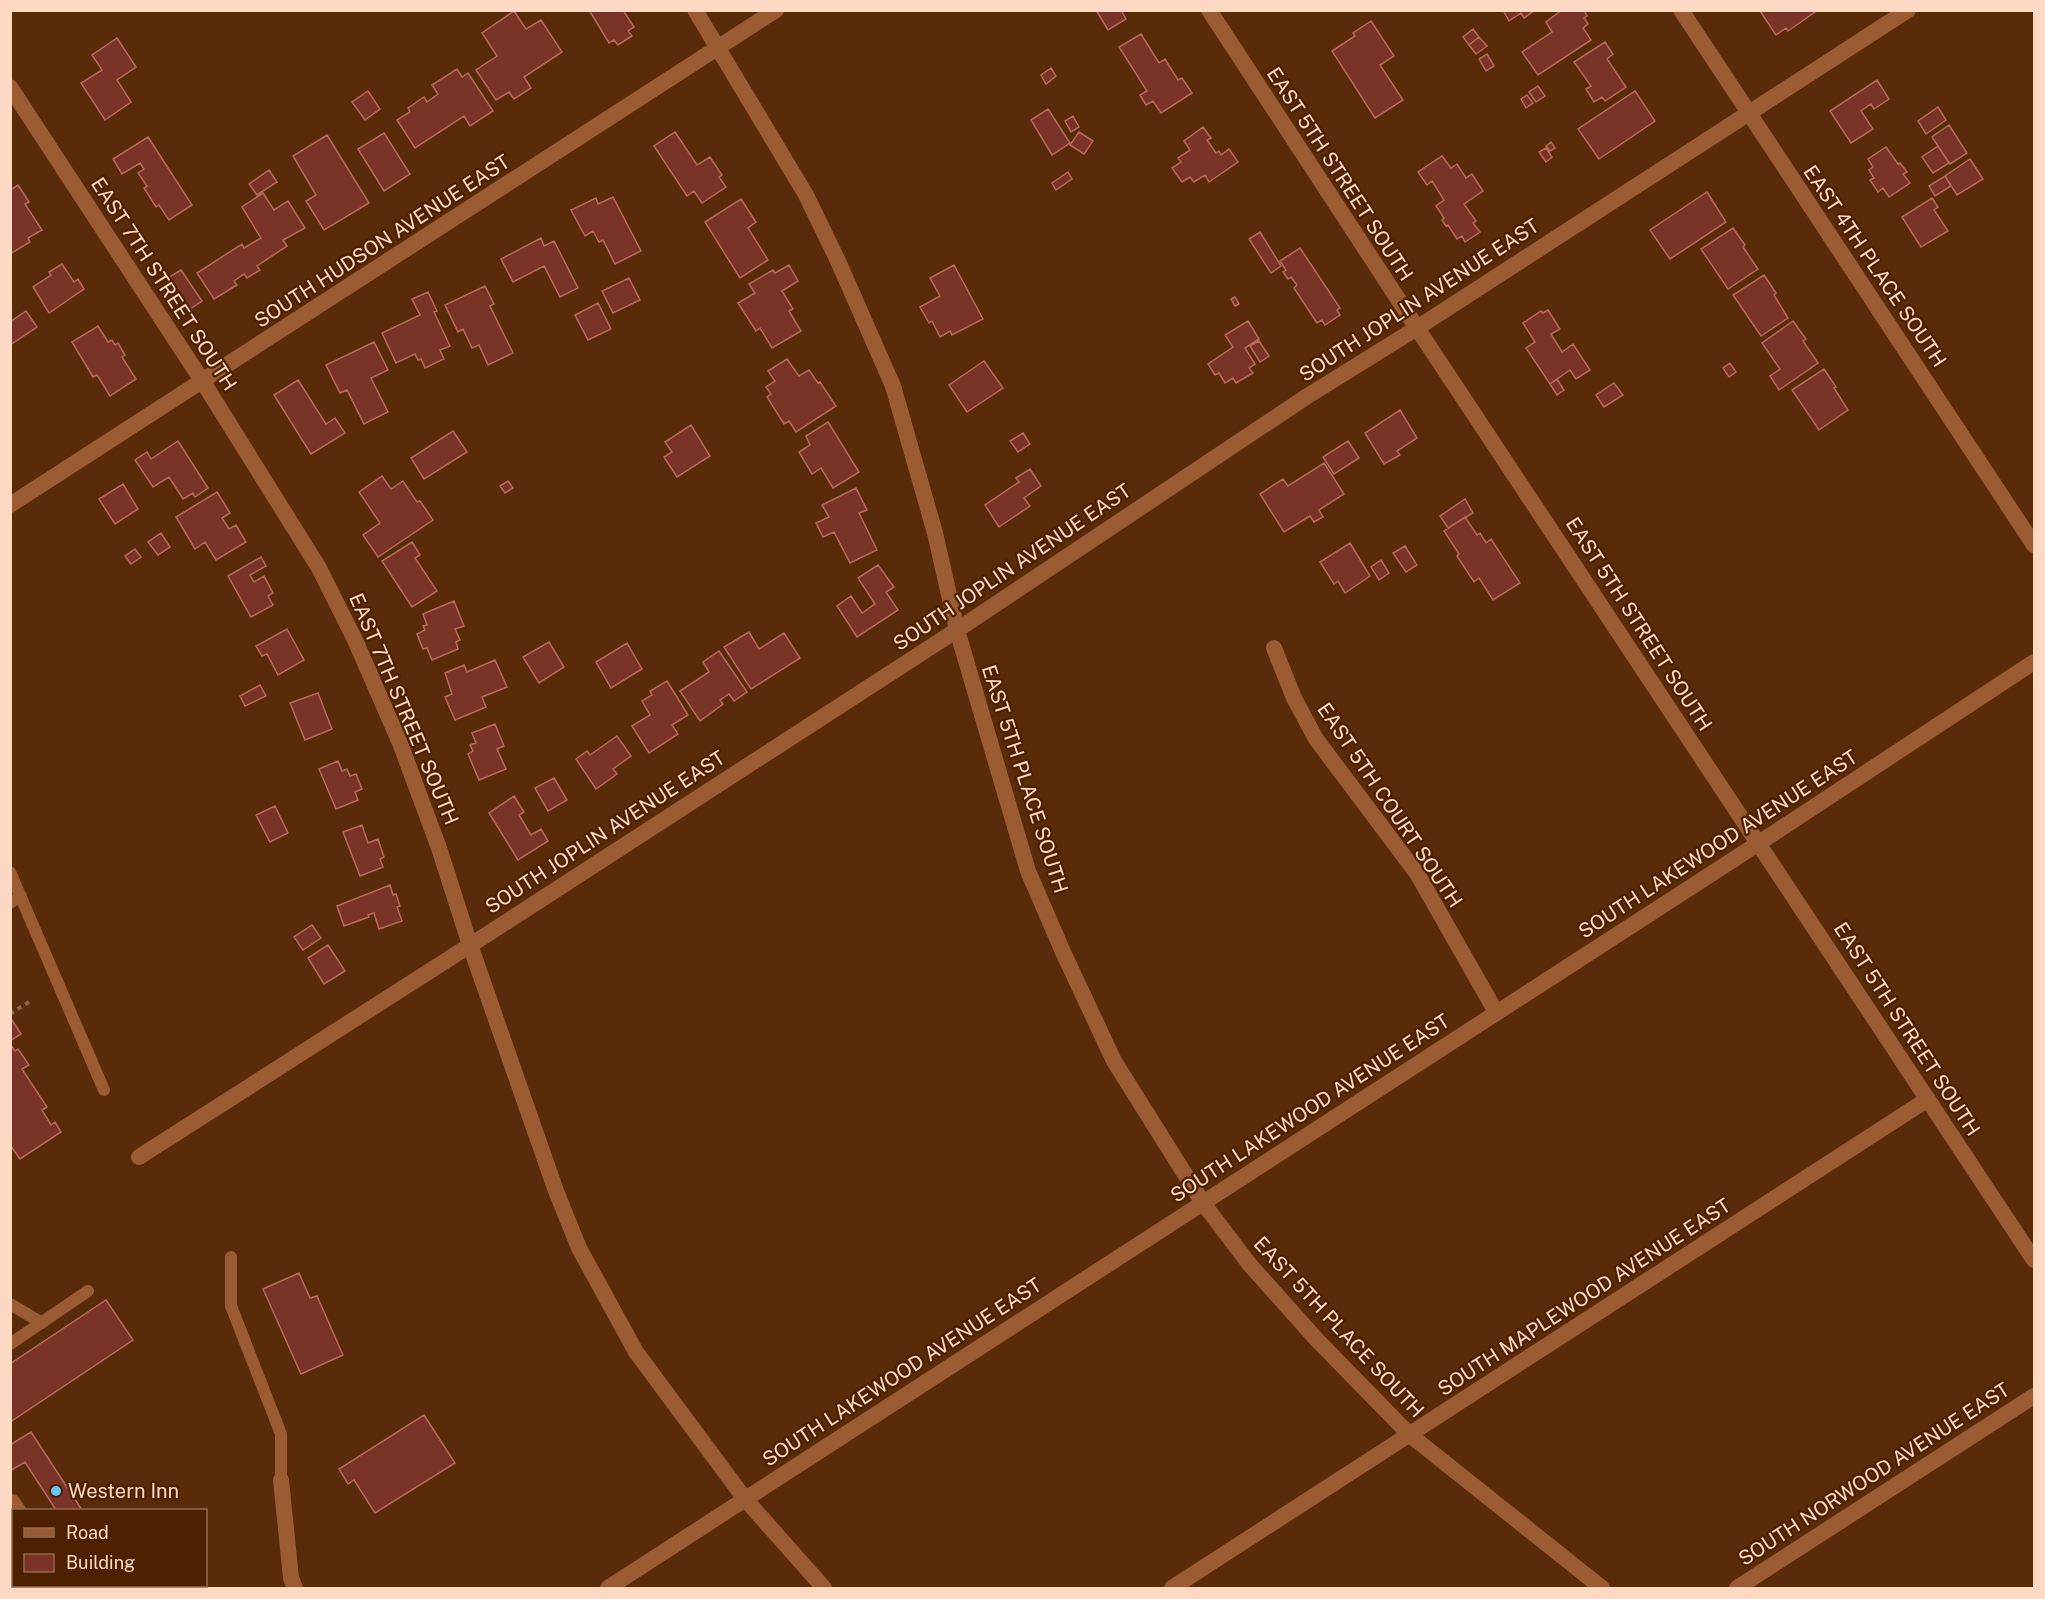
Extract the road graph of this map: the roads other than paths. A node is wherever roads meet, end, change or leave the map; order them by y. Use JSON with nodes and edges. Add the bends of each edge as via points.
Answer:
{"nodes":[{"id":1,"x":695,"y":10,"type":"edge"},
{"id":2,"x":776,"y":10,"type":"edge"},
{"id":3,"x":1209,"y":10,"type":"edge"},
{"id":4,"x":1681,"y":10,"type":"edge"},
{"id":5,"x":1908,"y":10,"type":"edge"},
{"id":6,"x":718,"y":48,"type":"junction"},
{"id":7,"x":10,"y":87,"type":"edge"},
{"id":8,"x":1749,"y":114,"type":"junction"},
{"id":9,"x":1417,"y":328,"type":"junction"},
{"id":10,"x":203,"y":382,"type":"junction"},
{"id":11,"x":10,"y":505,"type":"edge"},
{"id":12,"x":2034,"y":545,"type":"edge"},
{"id":13,"x":957,"y":630,"type":"junction"},
{"id":14,"x":1274,"y":648,"type":"dead end"},
{"id":15,"x":2034,"y":662,"type":"edge"},
{"id":16,"x":1759,"y":843,"type":"junction"},
{"id":17,"x":10,"y":872,"type":"edge"},
{"id":18,"x":16,"y":899,"type":"edge"},
{"id":19,"x":470,"y":945,"type":"junction"},
{"id":20,"x":1497,"y":1012,"type":"junction"},
{"id":21,"x":104,"y":1090,"type":"dead end"},
{"id":22,"x":1928,"y":1099,"type":"junction"},
{"id":23,"x":139,"y":1157,"type":"dead end"},
{"id":24,"x":1203,"y":1203,"type":"junction"},
{"id":25,"x":231,"y":1257,"type":"dead end"},
{"id":26,"x":2034,"y":1260,"type":"edge"},
{"id":27,"x":88,"y":1291,"type":"dead end"},
{"id":28,"x":10,"y":1304,"type":"edge"},
{"id":29,"x":42,"y":1323,"type":"junction"},
{"id":30,"x":10,"y":1344,"type":"edge"},
{"id":31,"x":2034,"y":1396,"type":"edge"},
{"id":32,"x":1410,"y":1435,"type":"junction"},
{"id":33,"x":281,"y":1480,"type":"joint"},
{"id":34,"x":745,"y":1499,"type":"junction"},
{"id":35,"x":295,"y":1588,"type":"edge"},
{"id":36,"x":608,"y":1588,"type":"edge"},
{"id":37,"x":824,"y":1588,"type":"edge"},
{"id":38,"x":1172,"y":1588,"type":"edge"},
{"id":39,"x":1602,"y":1588,"type":"edge"},
{"id":40,"x":1737,"y":1588,"type":"edge"}],
"edges":[{"from":1,"to":6,"type":"street","name":"EAST 5TH PLACE SOUTH"},
{"from":2,"to":6,"type":"street","name":"SOUTH HUDSON AVENUE EAST"},
{"from":3,"to":9,"type":"street","name":"EAST 5TH STREET SOUTH"},
{"from":4,"to":8,"type":"street","name":"EAST 4TH PLACE SOUTH"},
{"from":5,"to":8,"type":"street","name":"SOUTH JOPLIN AVENUE EAST"},
{"from":6,"to":10,"type":"street","name":"SOUTH HUDSON AVENUE EAST"},
{"from":6,"to":13,"type":"street","name":"EAST 5TH PLACE SOUTH","via":[[806,195],[892,386],[935,532]]},
{"from":7,"to":10,"type":"street","name":"EAST 7TH STREET SOUTH"},
{"from":8,"to":9,"type":"street","name":"SOUTH JOPLIN AVENUE EAST"},
{"from":8,"to":12,"type":"street","name":"EAST 4TH PLACE SOUTH"},
{"from":9,"to":13,"type":"street","name":"SOUTH JOPLIN AVENUE EAST","via":[[1301,400]]},
{"from":9,"to":16,"type":"street","name":"EAST 5TH STREET SOUTH"},
{"from":10,"to":11,"type":"street","name":"SOUTH HUDSON AVENUE EAST"},
{"from":10,"to":19,"type":"street","name":"EAST 7TH STREET SOUTH","via":[[319,568],[355,640],[400,743]]},
{"from":13,"to":19,"type":"street","name":"SOUTH JOPLIN AVENUE EAST"},
{"from":13,"to":24,"type":"street","name":"EAST 5TH PLACE SOUTH","via":[[1028,871],[1114,1062]]},
{"from":14,"to":20,"type":"street","name":"EAST 5TH COURT SOUTH","via":[[1316,739],[1418,875]]},
{"from":15,"to":16,"type":"street","name":"SOUTH LAKEWOOD AVENUE EAST"},
{"from":16,"to":20,"type":"street","name":"SOUTH LAKEWOOD AVENUE EAST"},
{"from":16,"to":22,"type":"street","name":"EAST 5TH STREET SOUTH"},
{"from":17,"to":18,"type":"lane"},
{"from":18,"to":21,"type":"lane"},
{"from":19,"to":23,"type":"street","name":"SOUTH JOPLIN AVENUE EAST"},
{"from":19,"to":34,"type":"street","name":"EAST 7TH STREET SOUTH","via":[[579,1248],[636,1352]]},
{"from":20,"to":24,"type":"street","name":"SOUTH LAKEWOOD AVENUE EAST"},
{"from":22,"to":26,"type":"street","name":"EAST 5TH STREET SOUTH"},
{"from":22,"to":32,"type":"street","name":"SOUTH MAPLEWOOD AVENUE EAST"},
{"from":24,"to":32,"type":"street","name":"EAST 5TH PLACE SOUTH","via":[[1250,1265]]},
{"from":24,"to":34,"type":"street","name":"SOUTH LAKEWOOD AVENUE EAST"},
{"from":25,"to":33,"type":"lane","via":[[231,1306],[281,1434]]},
{"from":27,"to":29,"type":"lane"},
{"from":28,"to":29,"type":"lane"},
{"from":29,"to":30,"type":"lane"},
{"from":31,"to":40,"type":"street","name":"SOUTH NORWOOD AVENUE EAST"},
{"from":32,"to":38,"type":"street","name":"SOUTH MAPLEWOOD AVENUE EAST"},
{"from":32,"to":39,"type":"street","name":"EAST 5TH PLACE SOUTH"},
{"from":33,"to":35,"type":"street"},
{"from":34,"to":36,"type":"street","name":"SOUTH LAKEWOOD AVENUE EAST"},
{"from":34,"to":37,"type":"street","name":"EAST 7TH STREET SOUTH"}]}
